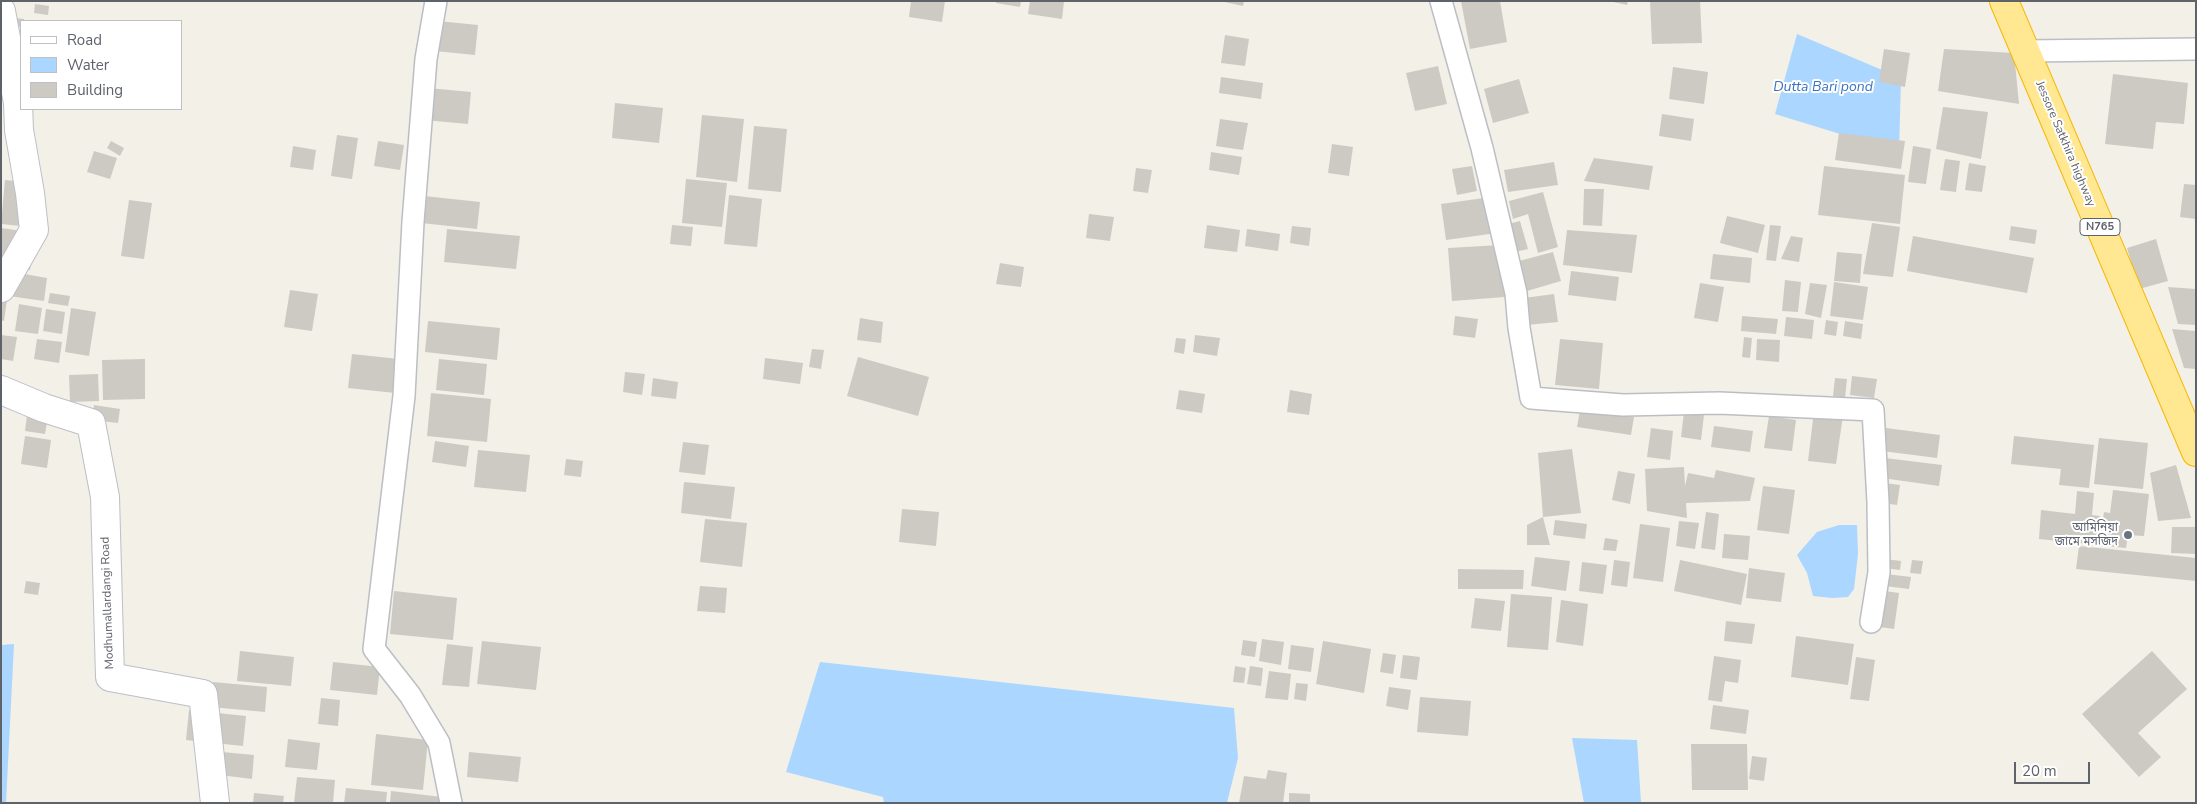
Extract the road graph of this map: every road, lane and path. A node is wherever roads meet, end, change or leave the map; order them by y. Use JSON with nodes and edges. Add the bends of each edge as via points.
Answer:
{"nodes":[{"id":1,"x":22,"y":1,"type":"edge"},
{"id":2,"x":436,"y":1,"type":"edge"},
{"id":3,"x":1441,"y":1,"type":"edge"},
{"id":4,"x":2004,"y":1,"type":"edge"},
{"id":5,"x":1,"y":11,"type":"edge"},
{"id":6,"x":2196,"y":48,"type":"edge"},
{"id":7,"x":2025,"y":51,"type":"junction"},
{"id":8,"x":1,"y":288,"type":"edge"},
{"id":9,"x":1,"y":390,"type":"edge"},
{"id":10,"x":2196,"y":452,"type":"edge"},
{"id":11,"x":1871,"y":622,"type":"dead end"},
{"id":12,"x":215,"y":803,"type":"edge"},
{"id":13,"x":451,"y":803,"type":"edge"}],
"edges":[{"from":1,"to":5,"type":"street"},
{"from":2,"to":13,"type":"street","via":[[426,59],[404,396],[374,649],[410,695],[439,743]]},
{"from":3,"to":11,"type":"street","via":[[1482,148],[1516,293],[1531,398],[1623,405],[1719,403],[1874,410],[1879,572]]},
{"from":4,"to":7,"type":"highway","name":"Jessore Satkhira highway","number":"N765"},
{"from":5,"to":8,"type":"street","via":[[18,103],[34,230]]},
{"from":6,"to":7,"type":"street"},
{"from":7,"to":10,"type":"highway","name":"Jessore Satkhira highway","number":"N765"},
{"from":9,"to":12,"type":"street","name":"Modhumallardangi Road","via":[[91,423],[105,498],[110,677],[203,694]]}]}
